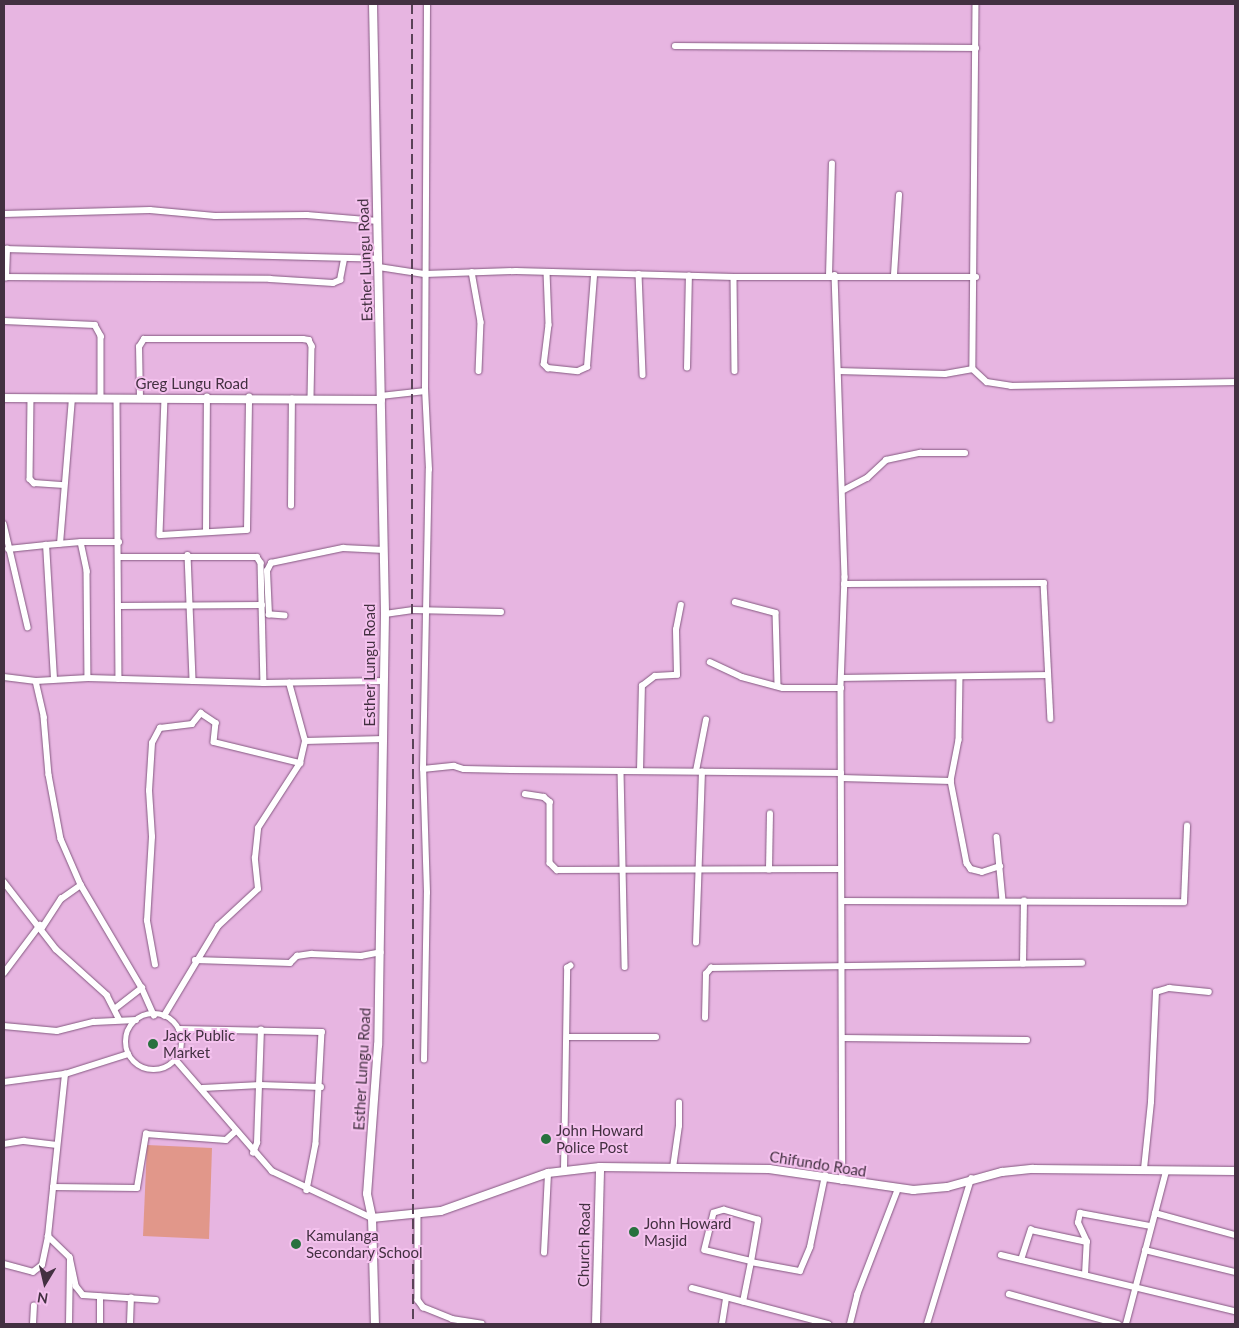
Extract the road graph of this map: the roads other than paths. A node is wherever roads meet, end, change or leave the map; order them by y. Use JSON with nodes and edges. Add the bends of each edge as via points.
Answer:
{"nodes":[{"id":1,"x":373,"y":4,"type":"edge"},
{"id":2,"x":427,"y":4,"type":"edge"},
{"id":3,"x":976,"y":4,"type":"edge"},
{"id":4,"x":674,"y":46,"type":"dead end"},
{"id":5,"x":976,"y":48,"type":"junction"},
{"id":6,"x":832,"y":164,"type":"dead end"},
{"id":7,"x":899,"y":195,"type":"dead end"},
{"id":8,"x":4,"y":214,"type":"edge"},
{"id":9,"x":378,"y":221,"type":"junction"},
{"id":10,"x":6,"y":249,"type":"edge"},
{"id":11,"x":344,"y":258,"type":"junction"},
{"id":12,"x":379,"y":263,"type":"junction"},
{"id":13,"x":472,"y":272,"type":"junction"},
{"id":14,"x":547,"y":272,"type":"junction"},
{"id":15,"x":425,"y":274,"type":"junction"},
{"id":16,"x":639,"y":274,"type":"junction"},
{"id":17,"x":594,"y":275,"type":"junction"},
{"id":18,"x":894,"y":275,"type":"junction"},
{"id":19,"x":689,"y":276,"type":"junction"},
{"id":20,"x":832,"y":276,"type":"junction"},
{"id":21,"x":734,"y":277,"type":"junction"},
{"id":22,"x":976,"y":277,"type":"junction"},
{"id":23,"x":5,"y":278,"type":"edge"},
{"id":24,"x":4,"y":321,"type":"edge"},
{"id":25,"x":687,"y":368,"type":"dead end"},
{"id":26,"x":973,"y":369,"type":"junction"},
{"id":27,"x":479,"y":371,"type":"dead end"},
{"id":28,"x":735,"y":371,"type":"dead end"},
{"id":29,"x":838,"y":371,"type":"junction"},
{"id":30,"x":643,"y":375,"type":"dead end"},
{"id":31,"x":1235,"y":382,"type":"edge"},
{"id":32,"x":425,"y":391,"type":"junction"},
{"id":33,"x":207,"y":397,"type":"junction"},
{"id":34,"x":249,"y":397,"type":"junction"},
{"id":35,"x":4,"y":398,"type":"edge"},
{"id":36,"x":31,"y":398,"type":"junction"},
{"id":37,"x":117,"y":398,"type":"junction"},
{"id":38,"x":140,"y":398,"type":"junction"},
{"id":39,"x":165,"y":398,"type":"junction"},
{"id":40,"x":381,"y":398,"type":"junction"},
{"id":41,"x":72,"y":399,"type":"junction"},
{"id":42,"x":101,"y":399,"type":"junction"},
{"id":43,"x":292,"y":399,"type":"junction"},
{"id":44,"x":310,"y":399,"type":"junction"},
{"id":45,"x":965,"y":452,"type":"dead end"},
{"id":46,"x":64,"y":485,"type":"junction"},
{"id":47,"x":844,"y":490,"type":"junction"},
{"id":48,"x":291,"y":506,"type":"dead end"},
{"id":49,"x":4,"y":524,"type":"edge"},
{"id":50,"x":206,"y":532,"type":"junction"},
{"id":51,"x":81,"y":542,"type":"junction"},
{"id":52,"x":119,"y":542,"type":"junction"},
{"id":53,"x":60,"y":544,"type":"junction"},
{"id":54,"x":46,"y":545,"type":"junction"},
{"id":55,"x":6,"y":547,"type":"edge"},
{"id":56,"x":384,"y":550,"type":"junction"},
{"id":57,"x":188,"y":555,"type":"junction"},
{"id":58,"x":119,"y":557,"type":"junction"},
{"id":59,"x":844,"y":584,"type":"junction"},
{"id":60,"x":735,"y":602,"type":"dead end"},
{"id":61,"x":191,"y":605,"type":"junction"},
{"id":62,"x":262,"y":605,"type":"junction"},
{"id":63,"x":681,"y":605,"type":"dead end"},
{"id":64,"x":119,"y":606,"type":"junction"},
{"id":65,"x":426,"y":610,"type":"junction"},
{"id":66,"x":501,"y":612,"type":"dead end"},
{"id":67,"x":385,"y":614,"type":"junction"},
{"id":68,"x":285,"y":616,"type":"dead end"},
{"id":69,"x":28,"y":627,"type":"dead end"},
{"id":70,"x":710,"y":662,"type":"dead end"},
{"id":71,"x":1048,"y":675,"type":"junction"},
{"id":72,"x":4,"y":677,"type":"edge"},
{"id":73,"x":960,"y":677,"type":"junction"},
{"id":74,"x":88,"y":678,"type":"junction"},
{"id":75,"x":841,"y":678,"type":"junction"},
{"id":76,"x":54,"y":679,"type":"junction"},
{"id":77,"x":119,"y":679,"type":"junction"},
{"id":78,"x":36,"y":681,"type":"junction"},
{"id":79,"x":193,"y":681,"type":"junction"},
{"id":80,"x":384,"y":681,"type":"junction"},
{"id":81,"x":264,"y":683,"type":"junction"},
{"id":82,"x":289,"y":683,"type":"junction"},
{"id":83,"x":778,"y":686,"type":"junction"},
{"id":84,"x":841,"y":688,"type":"junction"},
{"id":85,"x":1051,"y":719,"type":"dead end"},
{"id":86,"x":706,"y":720,"type":"dead end"},
{"id":87,"x":384,"y":739,"type":"junction"},
{"id":88,"x":305,"y":741,"type":"junction"},
{"id":89,"x":300,"y":763,"type":"junction"},
{"id":90,"x":423,"y":769,"type":"junction"},
{"id":91,"x":621,"y":771,"type":"junction"},
{"id":92,"x":640,"y":771,"type":"junction"},
{"id":93,"x":699,"y":772,"type":"junction"},
{"id":94,"x":841,"y":775,"type":"junction"},
{"id":95,"x":951,"y":781,"type":"junction"},
{"id":96,"x":525,"y":794,"type":"dead end"},
{"id":97,"x":770,"y":814,"type":"dead end"},
{"id":98,"x":1187,"y":826,"type":"dead end"},
{"id":99,"x":997,"y":837,"type":"dead end"},
{"id":100,"x":1000,"y":866,"type":"junction"},
{"id":101,"x":697,"y":869,"type":"junction"},
{"id":102,"x":841,"y":869,"type":"junction"},
{"id":103,"x":769,"y":870,"type":"junction"},
{"id":104,"x":623,"y":871,"type":"junction"},
{"id":105,"x":4,"y":882,"type":"edge"},
{"id":106,"x":81,"y":885,"type":"junction"},
{"id":107,"x":842,"y":901,"type":"junction"},
{"id":108,"x":1003,"y":901,"type":"junction"},
{"id":109,"x":1024,"y":901,"type":"junction"},
{"id":110,"x":41,"y":926,"type":"junction"},
{"id":111,"x":696,"y":943,"type":"dead end"},
{"id":112,"x":381,"y":952,"type":"junction"},
{"id":113,"x":196,"y":960,"type":"junction"},
{"id":114,"x":1082,"y":963,"type":"dead end"},
{"id":115,"x":155,"y":964,"type":"dead end"},
{"id":116,"x":1023,"y":964,"type":"junction"},
{"id":117,"x":570,"y":966,"type":"dead end"},
{"id":118,"x":626,"y":968,"type":"dead end"},
{"id":119,"x":842,"y":968,"type":"junction"},
{"id":120,"x":4,"y":973,"type":"edge"},
{"id":121,"x":142,"y":988,"type":"junction"},
{"id":122,"x":1209,"y":992,"type":"dead end"},
{"id":123,"x":116,"y":1008,"type":"junction"},
{"id":124,"x":154,"y":1014,"type":"junction"},
{"id":125,"x":164,"y":1016,"type":"junction"},
{"id":126,"x":705,"y":1018,"type":"dead end"},
{"id":127,"x":120,"y":1020,"type":"junction"},
{"id":128,"x":136,"y":1020,"type":"junction"},
{"id":129,"x":4,"y":1026,"type":"edge"},
{"id":130,"x":178,"y":1029,"type":"junction"},
{"id":131,"x":261,"y":1030,"type":"junction"},
{"id":132,"x":567,"y":1037,"type":"junction"},
{"id":133,"x":656,"y":1037,"type":"dead end"},
{"id":134,"x":842,"y":1038,"type":"junction"},
{"id":135,"x":1027,"y":1040,"type":"dead end"},
{"id":136,"x":128,"y":1054,"type":"junction"},
{"id":137,"x":176,"y":1060,"type":"junction"},
{"id":138,"x":424,"y":1060,"type":"dead end"},
{"id":139,"x":65,"y":1074,"type":"junction"},
{"id":140,"x":4,"y":1082,"type":"edge"},
{"id":141,"x":260,"y":1085,"type":"junction"},
{"id":142,"x":321,"y":1087,"type":"junction"},
{"id":143,"x":203,"y":1088,"type":"junction"},
{"id":144,"x":678,"y":1103,"type":"dead end"},
{"id":145,"x":235,"y":1132,"type":"junction"},
{"id":146,"x":4,"y":1144,"type":"edge"},
{"id":147,"x":57,"y":1145,"type":"junction"},
{"id":148,"x":253,"y":1153,"type":"junction"},
{"id":149,"x":600,"y":1167,"type":"junction"},
{"id":150,"x":673,"y":1168,"type":"junction"},
{"id":151,"x":564,"y":1170,"type":"junction"},
{"id":152,"x":1144,"y":1170,"type":"junction"},
{"id":153,"x":1166,"y":1171,"type":"junction"},
{"id":154,"x":1235,"y":1171,"type":"edge"},
{"id":155,"x":548,"y":1173,"type":"junction"},
{"id":156,"x":825,"y":1176,"type":"junction"},
{"id":157,"x":970,"y":1180,"type":"junction"},
{"id":158,"x":843,"y":1181,"type":"junction"},
{"id":159,"x":53,"y":1188,"type":"junction"},
{"id":160,"x":898,"y":1189,"type":"junction"},
{"id":161,"x":307,"y":1190,"type":"junction"},
{"id":162,"x":1155,"y":1213,"type":"junction"},
{"id":163,"x":418,"y":1215,"type":"junction"},
{"id":164,"x":372,"y":1218,"type":"junction"},
{"id":165,"x":1151,"y":1226,"type":"junction"},
{"id":166,"x":1235,"y":1235,"type":"edge"},
{"id":167,"x":48,"y":1236,"type":"junction"},
{"id":168,"x":1087,"y":1242,"type":"junction"},
{"id":169,"x":1145,"y":1250,"type":"junction"},
{"id":170,"x":544,"y":1252,"type":"dead end"},
{"id":171,"x":1001,"y":1255,"type":"dead end"},
{"id":172,"x":70,"y":1257,"type":"junction"},
{"id":173,"x":1021,"y":1260,"type":"junction"},
{"id":174,"x":751,"y":1261,"type":"junction"},
{"id":175,"x":4,"y":1264,"type":"edge"},
{"id":176,"x":1235,"y":1272,"type":"edge"},
{"id":177,"x":1086,"y":1275,"type":"junction"},
{"id":178,"x":1136,"y":1287,"type":"junction"},
{"id":179,"x":692,"y":1288,"type":"dead end"},
{"id":180,"x":1009,"y":1294,"type":"dead end"},
{"id":181,"x":100,"y":1297,"type":"junction"},
{"id":182,"x":131,"y":1298,"type":"junction"},
{"id":183,"x":726,"y":1298,"type":"junction"},
{"id":184,"x":156,"y":1300,"type":"dead end"},
{"id":185,"x":743,"y":1302,"type":"junction"},
{"id":186,"x":34,"y":1306,"type":"dead end"},
{"id":187,"x":1235,"y":1311,"type":"edge"},
{"id":188,"x":33,"y":1324,"type":"edge"},
{"id":189,"x":69,"y":1324,"type":"edge"},
{"id":190,"x":100,"y":1324,"type":"edge"},
{"id":191,"x":130,"y":1324,"type":"edge"},
{"id":192,"x":375,"y":1324,"type":"edge"},
{"id":193,"x":482,"y":1324,"type":"edge"},
{"id":194,"x":596,"y":1324,"type":"edge"},
{"id":195,"x":722,"y":1324,"type":"edge"},
{"id":196,"x":828,"y":1324,"type":"edge"},
{"id":197,"x":850,"y":1324,"type":"edge"},
{"id":198,"x":927,"y":1324,"type":"edge"},
{"id":199,"x":1118,"y":1324,"type":"edge"},
{"id":200,"x":1126,"y":1324,"type":"edge"}],
"edges":[{"from":1,"to":9,"type":"street","name":"Esther Lungu Road"},
{"from":2,"to":15,"type":"street"},
{"from":3,"to":5,"type":"street"},
{"from":4,"to":5,"type":"street"},
{"from":5,"to":22,"type":"street"},
{"from":6,"to":20,"type":"street"},
{"from":7,"to":18,"type":"street"},
{"from":8,"to":9,"type":"street","via":[[150,210],[215,216],[307,215]]},
{"from":9,"to":12,"type":"street","name":"Esther Lungu Road"},
{"from":10,"to":11,"type":"street"},
{"from":10,"to":23,"type":"street"},
{"from":11,"to":12,"type":"street"},
{"from":11,"to":23,"type":"street","via":[[340,280],[333,283],[270,279]]},
{"from":12,"to":15,"type":"street"},
{"from":12,"to":40,"type":"street","name":"Esther Lungu Road"},
{"from":13,"to":14,"type":"street"},
{"from":13,"to":15,"type":"street"},
{"from":13,"to":27,"type":"street","via":[[481,322]]},
{"from":14,"to":17,"type":"street"},
{"from":14,"to":17,"type":"street","via":[[549,324],[544,364],[548,368],[578,371],[588,367]]},
{"from":15,"to":32,"type":"street"},
{"from":16,"to":17,"type":"street"},
{"from":16,"to":19,"type":"street"},
{"from":16,"to":30,"type":"street"},
{"from":18,"to":20,"type":"street"},
{"from":18,"to":22,"type":"street"},
{"from":19,"to":21,"type":"street"},
{"from":19,"to":25,"type":"street"},
{"from":20,"to":21,"type":"street"},
{"from":20,"to":29,"type":"street"},
{"from":21,"to":28,"type":"street"},
{"from":22,"to":26,"type":"street"},
{"from":24,"to":42,"type":"street","via":[[95,325],[101,336]]},
{"from":26,"to":29,"type":"street","via":[[945,374]]},
{"from":26,"to":31,"type":"street","via":[[987,382],[1010,386]]},
{"from":29,"to":47,"type":"street"},
{"from":32,"to":40,"type":"street"},
{"from":32,"to":65,"type":"street","via":[[429,470]]},
{"from":33,"to":34,"type":"street","name":"Greg Lungu Road"},
{"from":33,"to":39,"type":"street","name":"Greg Lungu Road"},
{"from":33,"to":50,"type":"street"},
{"from":34,"to":43,"type":"street","name":"Greg Lungu Road"},
{"from":34,"to":50,"type":"street","via":[[248,528],[245,532]]},
{"from":35,"to":36,"type":"street","name":"Greg Lungu Road"},
{"from":36,"to":41,"type":"street","name":"Greg Lungu Road"},
{"from":36,"to":46,"type":"street","via":[[30,479],[34,483]]},
{"from":37,"to":38,"type":"street","name":"Greg Lungu Road"},
{"from":37,"to":42,"type":"street","name":"Greg Lungu Road"},
{"from":37,"to":52,"type":"street"},
{"from":38,"to":39,"type":"street","name":"Greg Lungu Road"},
{"from":38,"to":44,"type":"street","via":[[139,346],[144,338],[309,340],[312,346]]},
{"from":39,"to":50,"type":"street","via":[[160,535]]},
{"from":40,"to":44,"type":"street","name":"Greg Lungu Road"},
{"from":40,"to":56,"type":"street","name":"Esther Lungu Road"},
{"from":41,"to":42,"type":"street","name":"Greg Lungu Road"},
{"from":41,"to":46,"type":"street"},
{"from":43,"to":44,"type":"street","name":"Greg Lungu Road"},
{"from":43,"to":48,"type":"street"},
{"from":45,"to":47,"type":"street","via":[[920,453],[886,460],[867,478]]},
{"from":46,"to":53,"type":"street"},
{"from":47,"to":59,"type":"street"},
{"from":49,"to":55,"type":"street"},
{"from":51,"to":52,"type":"street"},
{"from":51,"to":53,"type":"street"},
{"from":51,"to":74,"type":"street","via":[[86,571]]},
{"from":52,"to":58,"type":"street"},
{"from":53,"to":54,"type":"street"},
{"from":54,"to":55,"type":"street"},
{"from":54,"to":76,"type":"street"},
{"from":55,"to":69,"type":"street"},
{"from":56,"to":67,"type":"street","name":"Esther Lungu Road"},
{"from":56,"to":68,"type":"street","via":[[343,548],[271,563],[267,571],[269,615]]},
{"from":57,"to":58,"type":"street"},
{"from":57,"to":61,"type":"street"},
{"from":57,"to":62,"type":"street","via":[[257,557],[261,563]]},
{"from":58,"to":64,"type":"street"},
{"from":59,"to":71,"type":"street","via":[[1044,583]]},
{"from":59,"to":75,"type":"street"},
{"from":60,"to":83,"type":"street","via":[[776,613]]},
{"from":61,"to":62,"type":"street"},
{"from":61,"to":64,"type":"street"},
{"from":61,"to":79,"type":"street"},
{"from":62,"to":81,"type":"street"},
{"from":63,"to":92,"type":"street","via":[[676,630],[677,675],[655,676],[642,686]]},
{"from":64,"to":77,"type":"street"},
{"from":65,"to":66,"type":"street"},
{"from":65,"to":67,"type":"street"},
{"from":65,"to":90,"type":"street"},
{"from":67,"to":80,"type":"street","name":"Esther Lungu Road"},
{"from":70,"to":83,"type":"street","via":[[742,677]]},
{"from":71,"to":73,"type":"street"},
{"from":71,"to":85,"type":"street"},
{"from":72,"to":78,"type":"street"},
{"from":73,"to":75,"type":"street"},
{"from":73,"to":95,"type":"street","via":[[959,740]]},
{"from":74,"to":76,"type":"street"},
{"from":74,"to":77,"type":"street"},
{"from":75,"to":84,"type":"street"},
{"from":76,"to":78,"type":"street"},
{"from":77,"to":79,"type":"street"},
{"from":78,"to":106,"type":"street","via":[[44,717],[56,819]]},
{"from":79,"to":81,"type":"street"},
{"from":80,"to":82,"type":"street"},
{"from":80,"to":87,"type":"street","name":"Esther Lungu Road"},
{"from":81,"to":82,"type":"street"},
{"from":82,"to":88,"type":"street"},
{"from":83,"to":84,"type":"street","via":[[796,690]]},
{"from":84,"to":94,"type":"street"},
{"from":86,"to":93,"type":"street","via":[[697,754]]},
{"from":87,"to":88,"type":"street"},
{"from":87,"to":112,"type":"street","name":"Esther Lungu Road"},
{"from":88,"to":89,"type":"street"},
{"from":89,"to":113,"type":"street","via":[[258,828],[254,858],[258,889],[218,926]]},
{"from":89,"to":115,"type":"street","via":[[214,742],[216,723],[201,713],[192,724],[160,728],[152,743],[149,791],[152,837],[148,921]]},
{"from":90,"to":91,"type":"street","via":[[454,766],[464,769]]},
{"from":90,"to":138,"type":"street","via":[[427,893]]},
{"from":91,"to":92,"type":"street"},
{"from":91,"to":104,"type":"street"},
{"from":92,"to":93,"type":"street"},
{"from":93,"to":94,"type":"street"},
{"from":93,"to":101,"type":"street"},
{"from":94,"to":95,"type":"street"},
{"from":94,"to":102,"type":"street"},
{"from":95,"to":100,"type":"street","via":[[967,863],[971,869],[982,872]]},
{"from":96,"to":104,"type":"street","via":[[544,797],[550,802],[552,868]]},
{"from":97,"to":103,"type":"street"},
{"from":98,"to":109,"type":"street","via":[[1184,902]]},
{"from":99,"to":100,"type":"street"},
{"from":100,"to":108,"type":"street"},
{"from":101,"to":103,"type":"street"},
{"from":101,"to":104,"type":"street"},
{"from":101,"to":111,"type":"street"},
{"from":102,"to":103,"type":"street"},
{"from":102,"to":107,"type":"street"},
{"from":104,"to":118,"type":"street"},
{"from":105,"to":110,"type":"street"},
{"from":106,"to":110,"type":"street","via":[[61,899]]},
{"from":106,"to":121,"type":"street"},
{"from":107,"to":108,"type":"street"},
{"from":107,"to":119,"type":"street"},
{"from":108,"to":109,"type":"street"},
{"from":109,"to":116,"type":"street"},
{"from":110,"to":120,"type":"street"},
{"from":110,"to":123,"type":"street","via":[[56,949],[107,995]]},
{"from":112,"to":113,"type":"street","via":[[361,956],[312,954],[297,956],[290,963]]},
{"from":112,"to":164,"type":"street","name":"Esther Lungu Road","via":[[367,1194]]},
{"from":113,"to":125,"type":"street","via":[[182,990]]},
{"from":114,"to":116,"type":"street"},
{"from":116,"to":119,"type":"street"},
{"from":117,"to":132,"type":"street","via":[[567,968]]},
{"from":119,"to":126,"type":"street","via":[[711,968],[706,974]]},
{"from":119,"to":134,"type":"street"},
{"from":121,"to":123,"type":"street"},
{"from":121,"to":124,"type":"street"},
{"from":122,"to":152,"type":"street","via":[[1169,988],[1156,992]]},
{"from":123,"to":127,"type":"street"},
{"from":124,"to":125,"type":"street"},
{"from":124,"to":128,"type":"street"},
{"from":125,"to":130,"type":"street"},
{"from":127,"to":128,"type":"street"},
{"from":127,"to":129,"type":"street","via":[[57,1031]]},
{"from":128,"to":136,"type":"street","via":[[126,1038]]},
{"from":130,"to":131,"type":"street"},
{"from":130,"to":137,"type":"street","via":[[182,1042]]},
{"from":131,"to":141,"type":"street"},
{"from":131,"to":142,"type":"street","via":[[322,1032]]},
{"from":132,"to":133,"type":"street"},
{"from":132,"to":151,"type":"street"},
{"from":134,"to":135,"type":"street"},
{"from":134,"to":158,"type":"street"},
{"from":136,"to":137,"type":"street","via":[[136,1065],[151,1070],[162,1069]]},
{"from":136,"to":139,"type":"street"},
{"from":137,"to":143,"type":"street"},
{"from":139,"to":140,"type":"street"},
{"from":139,"to":147,"type":"street"},
{"from":141,"to":142,"type":"street"},
{"from":141,"to":143,"type":"street"},
{"from":141,"to":148,"type":"street","via":[[257,1143]]},
{"from":142,"to":161,"type":"street","via":[[313,1167]]},
{"from":143,"to":145,"type":"street"},
{"from":144,"to":150,"type":"street","via":[[679,1126]]},
{"from":145,"to":148,"type":"street"},
{"from":145,"to":159,"type":"street","via":[[226,1140],[146,1134],[137,1188]]},
{"from":146,"to":147,"type":"street","via":[[24,1141]]},
{"from":147,"to":159,"type":"street"},
{"from":148,"to":161,"type":"street","via":[[272,1171]]},
{"from":149,"to":150,"type":"street","name":"Chifundo Road"},
{"from":149,"to":151,"type":"street","name":"Chifundo Road"},
{"from":149,"to":194,"type":"street","name":"Church Road"},
{"from":150,"to":156,"type":"street","name":"Chifundo Road","via":[[769,1169]]},
{"from":151,"to":155,"type":"street","name":"Chifundo Road"},
{"from":152,"to":153,"type":"street","name":"Chifundo Road"},
{"from":152,"to":157,"type":"street","name":"Chifundo Road","via":[[1033,1169]]},
{"from":153,"to":154,"type":"street","name":"Chifundo Road"},
{"from":153,"to":162,"type":"street"},
{"from":155,"to":163,"type":"street","name":"Chifundo Road","via":[[441,1211]]},
{"from":155,"to":170,"type":"street"},
{"from":156,"to":158,"type":"street","name":"Chifundo Road"},
{"from":156,"to":174,"type":"street","via":[[810,1246],[800,1271]]},
{"from":157,"to":160,"type":"street","name":"Chifundo Road","via":[[947,1187]]},
{"from":157,"to":198,"type":"street"},
{"from":158,"to":160,"type":"street","name":"Chifundo Road"},
{"from":159,"to":167,"type":"street"},
{"from":160,"to":197,"type":"street","via":[[857,1295]]},
{"from":161,"to":164,"type":"street"},
{"from":162,"to":165,"type":"street"},
{"from":162,"to":166,"type":"street"},
{"from":163,"to":164,"type":"street","name":"Chifundo Road"},
{"from":163,"to":193,"type":"street","via":[[418,1300],[423,1307],[452,1319]]},
{"from":164,"to":192,"type":"street","name":"Esther Lungu Road"},
{"from":165,"to":168,"type":"street","via":[[1080,1213],[1078,1223]]},
{"from":165,"to":169,"type":"street"},
{"from":167,"to":172,"type":"street"},
{"from":167,"to":175,"type":"street","via":[[38,1270],[32,1272]]},
{"from":168,"to":173,"type":"street","via":[[1028,1231]]},
{"from":168,"to":177,"type":"street"},
{"from":169,"to":176,"type":"street"},
{"from":169,"to":178,"type":"street"},
{"from":171,"to":173,"type":"street"},
{"from":172,"to":181,"type":"street","via":[[79,1291]]},
{"from":172,"to":189,"type":"street"},
{"from":173,"to":177,"type":"street"},
{"from":174,"to":174,"type":"street","via":[[758,1220],[724,1210],[714,1213],[705,1250]]},
{"from":174,"to":185,"type":"street"},
{"from":177,"to":178,"type":"street"},
{"from":178,"to":187,"type":"street"},
{"from":178,"to":200,"type":"street"},
{"from":179,"to":183,"type":"street"},
{"from":180,"to":199,"type":"street"},
{"from":181,"to":182,"type":"street"},
{"from":181,"to":190,"type":"street"},
{"from":182,"to":184,"type":"street"},
{"from":182,"to":191,"type":"street"},
{"from":183,"to":185,"type":"street"},
{"from":183,"to":195,"type":"street"},
{"from":185,"to":196,"type":"street"},
{"from":186,"to":188,"type":"street"}]}
